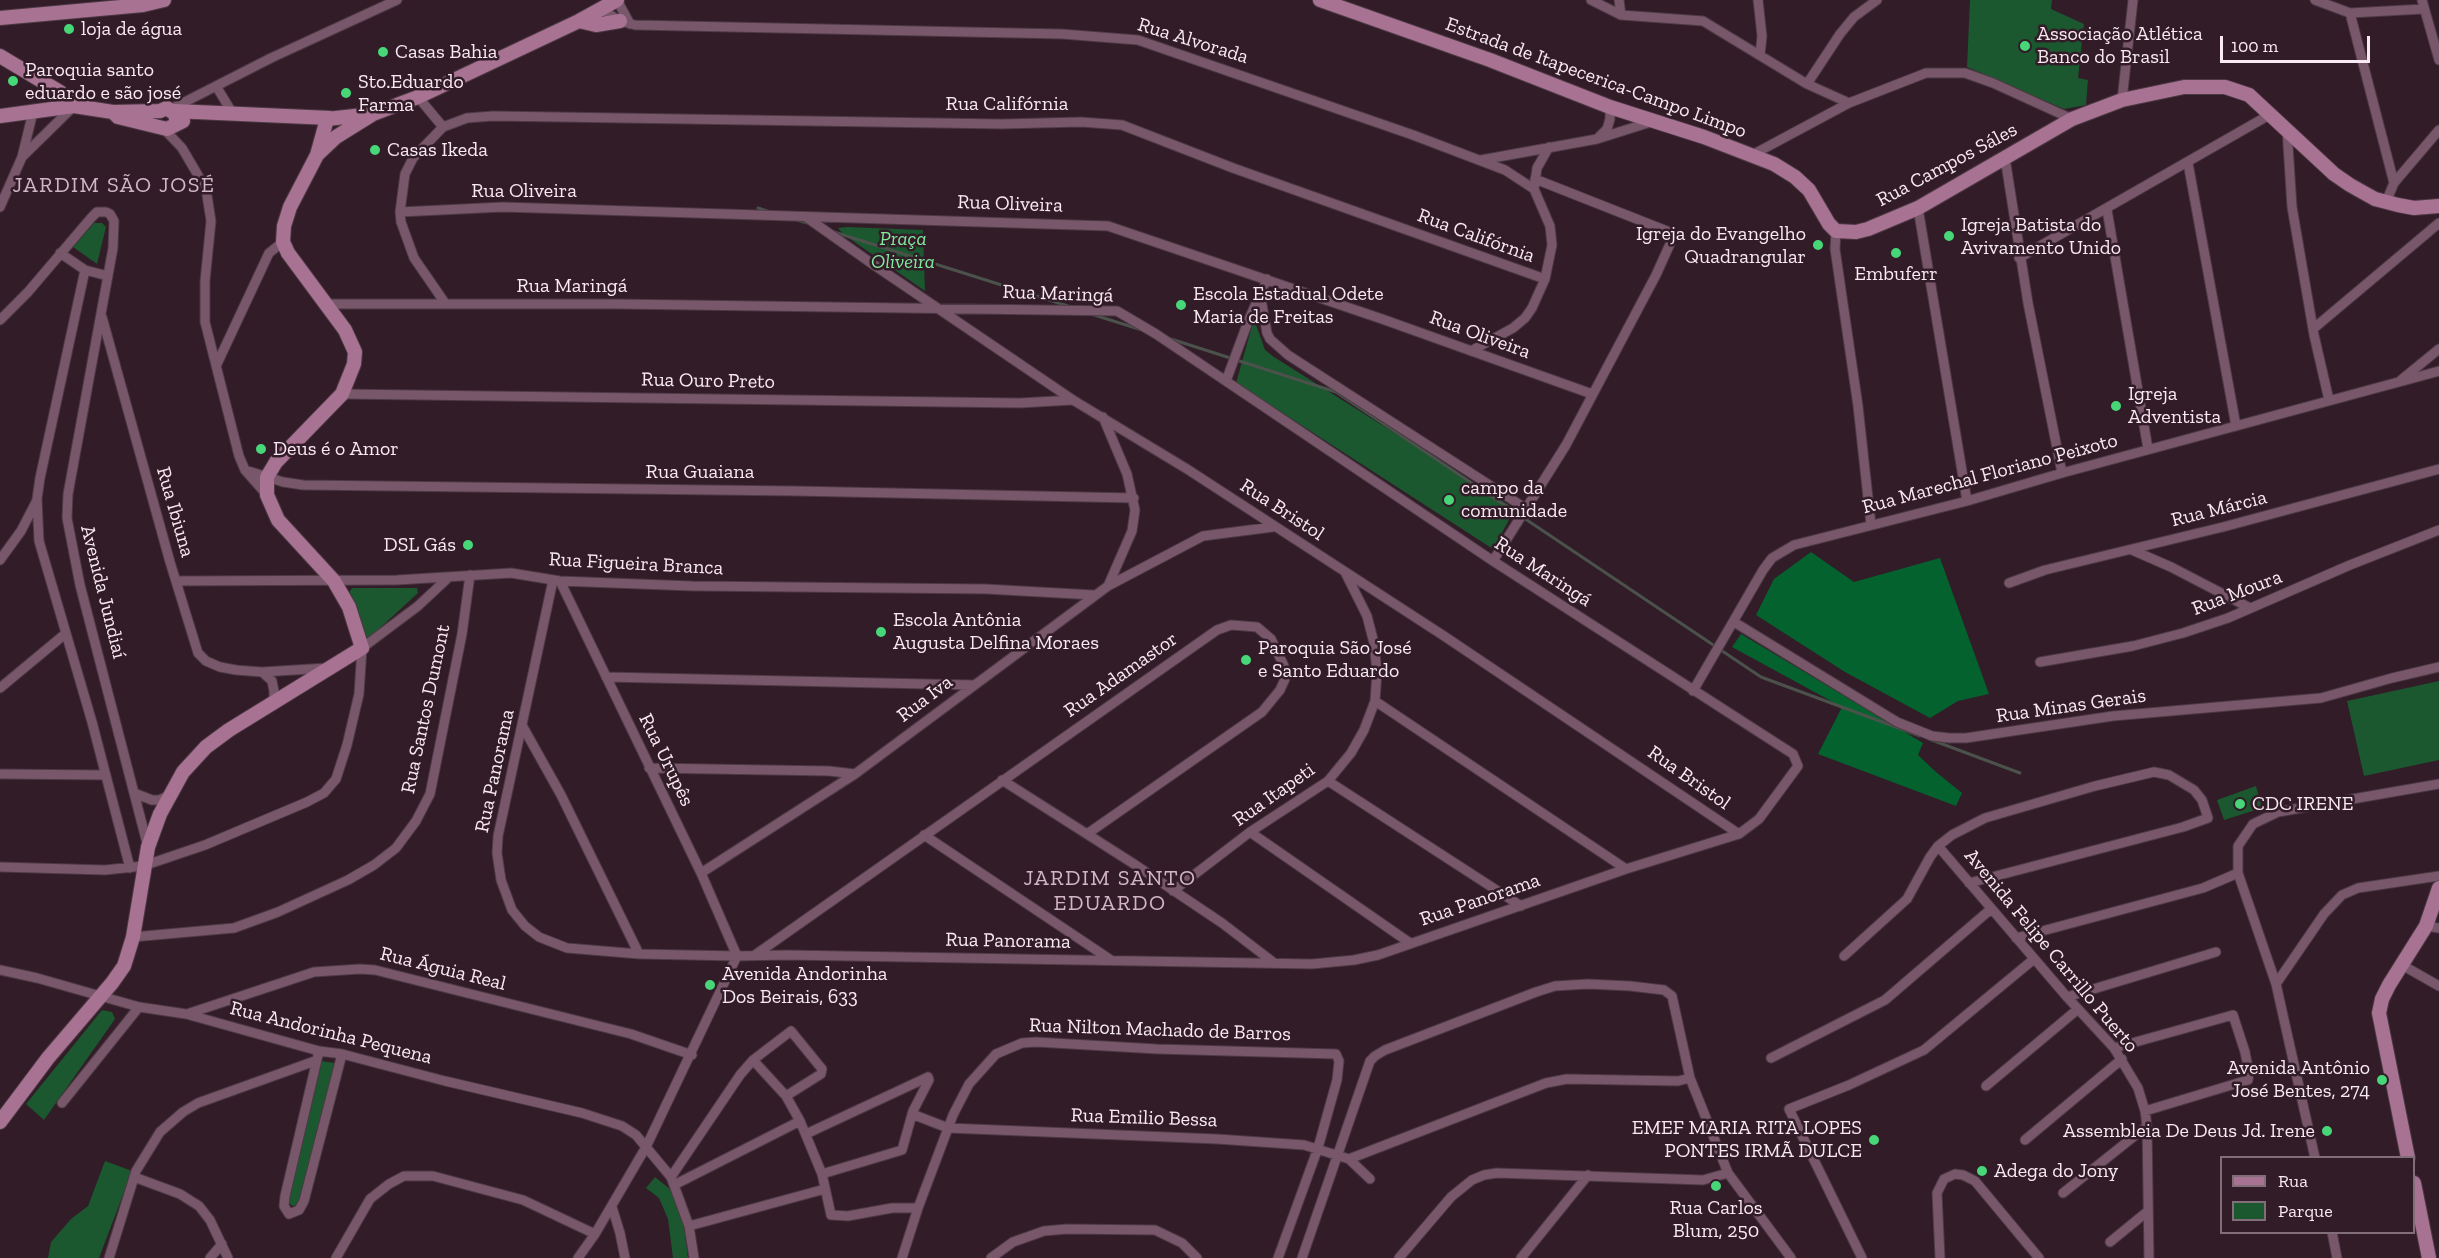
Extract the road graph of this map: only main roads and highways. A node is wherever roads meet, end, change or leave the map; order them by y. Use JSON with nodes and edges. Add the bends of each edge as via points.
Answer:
{"nodes":[{"id":1,"x":164,"y":0,"type":"edge"},
{"id":2,"x":617,"y":0,"type":"edge"},
{"id":3,"x":1320,"y":0,"type":"edge"},
{"id":4,"x":0,"y":18,"type":"edge"},
{"id":5,"x":579,"y":21,"type":"junction"},
{"id":6,"x":625,"y":23,"type":"road end"},
{"id":7,"x":0,"y":56,"type":"edge"},
{"id":8,"x":74,"y":106,"type":"junction"},
{"id":9,"x":0,"y":116,"type":"edge"},
{"id":10,"x":332,"y":127,"type":"junction"},
{"id":11,"x":2439,"y":206,"type":"edge"},
{"id":12,"x":1836,"y":231,"type":"joint"},
{"id":13,"x":2439,"y":888,"type":"edge"},
{"id":14,"x":2433,"y":927,"type":"edge"},
{"id":15,"x":0,"y":1122,"type":"edge"},
{"id":16,"x":2408,"y":1156,"type":"edge"},
{"id":17,"x":2415,"y":1188,"type":"edge"},
{"id":18,"x":2429,"y":1258,"type":"edge"}],
"edges":[{"from":1,"to":4,"type":"main road"},
{"from":2,"to":5,"type":"main road"},
{"from":3,"to":12,"type":"main road","name":"Estrada de Itapecerica-Campo Limpo","via":[[1774,164],[1809,190]]},
{"from":5,"to":6,"type":"main road","via":[[596,25]]},
{"from":5,"to":10,"type":"main road","via":[[418,97]]},
{"from":7,"to":8,"type":"main road","via":[[60,92]]},
{"from":8,"to":9,"type":"main road"},
{"from":8,"to":10,"type":"main road","via":[[168,119],[218,114],[292,116]]},
{"from":10,"to":15,"type":"main road","via":[[290,207],[283,242],[345,330],[355,352],[353,370],[342,394],[267,477],[268,499],[278,520],[334,581],[349,607],[362,648],[206,747],[183,772],[136,867],[133,937],[124,966]]},
{"from":11,"to":12,"type":"main road","name":"Rua Campos Sáles","via":[[2414,208],[2358,190],[2334,174],[2249,95],[2215,86],[2161,90],[2122,100],[2073,119],[1918,208],[1868,229]]},
{"from":13,"to":14,"type":"main road"},
{"from":14,"to":16,"type":"main road","via":[[2402,965],[2382,999],[2379,1013]]},
{"from":17,"to":18,"type":"main road"}]}
